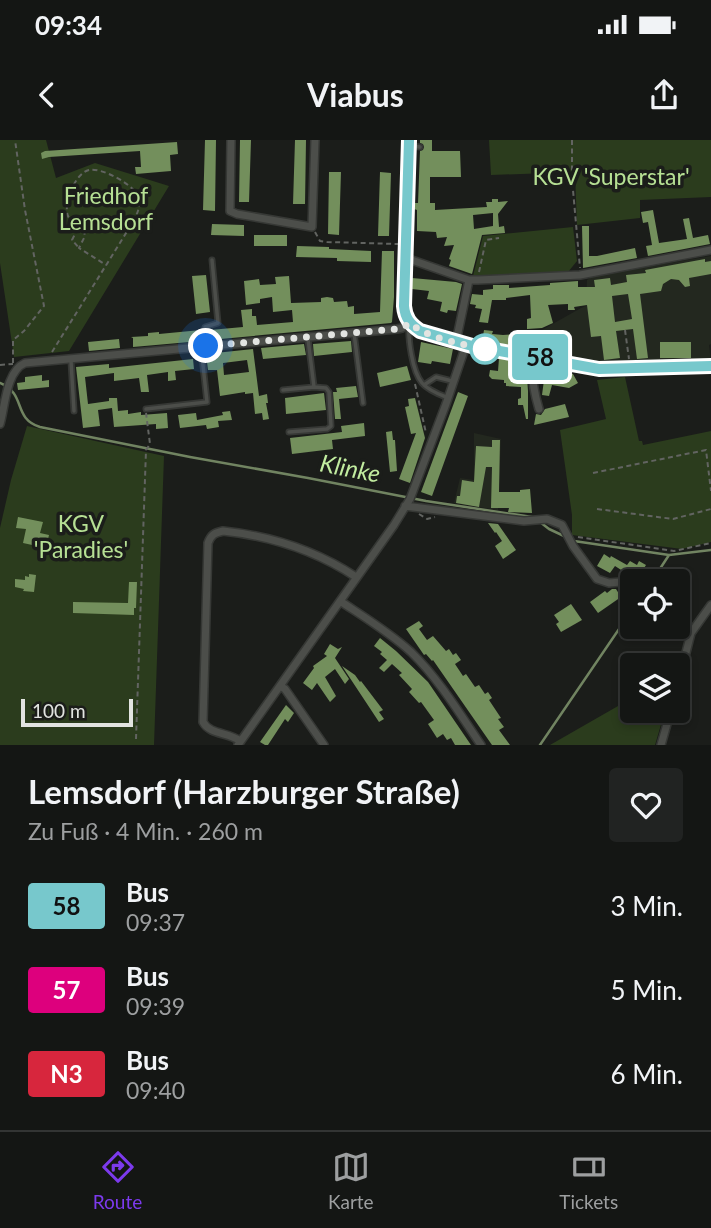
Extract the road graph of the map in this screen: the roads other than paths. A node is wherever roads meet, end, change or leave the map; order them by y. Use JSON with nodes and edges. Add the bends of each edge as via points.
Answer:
{"nodes":[{"id":1,"x":231,"y":140,"type":"edge"},
{"id":2,"x":315,"y":140,"type":"edge"},
{"id":3,"x":412,"y":144,"type":"edge"},
{"id":4,"x":711,"y":250,"type":"edge"},
{"id":5,"x":406,"y":258,"type":"junction"},
{"id":6,"x":212,"y":260,"type":"dead end"},
{"id":7,"x":469,"y":280,"type":"junction"},
{"id":8,"x":410,"y":323,"type":"junction"},
{"id":9,"x":354,"y":333,"type":"junction"},
{"id":10,"x":308,"y":337,"type":"junction"},
{"id":11,"x":461,"y":343,"type":"junction"},
{"id":12,"x":204,"y":346,"type":"junction"},
{"id":13,"x":533,"y":356,"type":"junction"},
{"id":14,"x":71,"y":359,"type":"junction"},
{"id":15,"x":711,"y":366,"type":"edge"},
{"id":16,"x":454,"y":381,"type":"junction"},
{"id":17,"x":424,"y":385,"type":"junction"},
{"id":18,"x":314,"y":387,"type":"junction"},
{"id":19,"x":6,"y":388,"type":"edge"},
{"id":20,"x":283,"y":390,"type":"dead end"},
{"id":21,"x":449,"y":398,"type":"junction"},
{"id":22,"x":363,"y":403,"type":"dead end"},
{"id":23,"x":146,"y":408,"type":"road end"},
{"id":24,"x":539,"y":409,"type":"dead end"},
{"id":25,"x":74,"y":411,"type":"dead end"},
{"id":26,"x":0,"y":424,"type":"edge"},
{"id":27,"x":289,"y":432,"type":"dead end"},
{"id":28,"x":408,"y":501,"type":"junction"},
{"id":29,"x":356,"y":577,"type":"junction"},
{"id":30,"x":620,"y":582,"type":"edge"},
{"id":31,"x":340,"y":601,"type":"junction"},
{"id":32,"x":711,"y":605,"type":"edge"},
{"id":33,"x":686,"y":653,"type":"edge"},
{"id":34,"x":280,"y":686,"type":"junction"},
{"id":35,"x":667,"y":723,"type":"edge"},
{"id":36,"x":239,"y":743,"type":"edge"},
{"id":37,"x":324,"y":745,"type":"edge"},
{"id":38,"x":481,"y":745,"type":"edge"},
{"id":39,"x":661,"y":745,"type":"edge"}],
"edges":[{"from":1,"to":2,"type":"street","via":[[229,211],[312,227]]},
{"from":3,"to":5,"type":"street"},
{"from":4,"to":7,"type":"street","via":[[580,275]]},
{"from":5,"to":7,"type":"street"},
{"from":5,"to":8,"type":"street","via":[[404,306]]},
{"from":6,"to":12,"type":"lane","via":[[218,323],[205,327]]},
{"from":7,"to":11,"type":"street"},
{"from":8,"to":9,"type":"street","via":[[400,329]]},
{"from":8,"to":11,"type":"street","via":[[420,331]]},
{"from":8,"to":17,"type":"lane","via":[[408,337]]},
{"from":9,"to":10,"type":"street"},
{"from":9,"to":22,"type":"lane"},
{"from":10,"to":12,"type":"street"},
{"from":10,"to":18,"type":"lane"},
{"from":11,"to":13,"type":"street"},
{"from":11,"to":16,"type":"street"},
{"from":12,"to":14,"type":"street"},
{"from":12,"to":23,"type":"lane","via":[[207,402]]},
{"from":13,"to":15,"type":"street","via":[[599,369]]},
{"from":13,"to":24,"type":"street"},
{"from":14,"to":19,"type":"street","via":[[25,363]]},
{"from":14,"to":25,"type":"lane"},
{"from":16,"to":17,"type":"lane","via":[[436,377]]},
{"from":16,"to":21,"type":"street"},
{"from":17,"to":21,"type":"lane"},
{"from":18,"to":20,"type":"lane"},
{"from":18,"to":27,"type":"lane","via":[[329,392],[331,426]]},
{"from":19,"to":26,"type":"street"},
{"from":21,"to":28,"type":"street"},
{"from":28,"to":29,"type":"street"},
{"from":28,"to":30,"type":"street","via":[[482,517],[547,519],[562,525],[597,579]]},
{"from":29,"to":31,"type":"street"},
{"from":29,"to":36,"type":"street","via":[[337,564],[270,538],[223,531],[210,537],[202,722],[206,729],[233,736]]},
{"from":31,"to":34,"type":"street"},
{"from":31,"to":38,"type":"street","via":[[412,653]]},
{"from":32,"to":33,"type":"street","via":[[691,633]]},
{"from":34,"to":36,"type":"street"},
{"from":34,"to":37,"type":"street"},
{"from":35,"to":39,"type":"street"}]}
